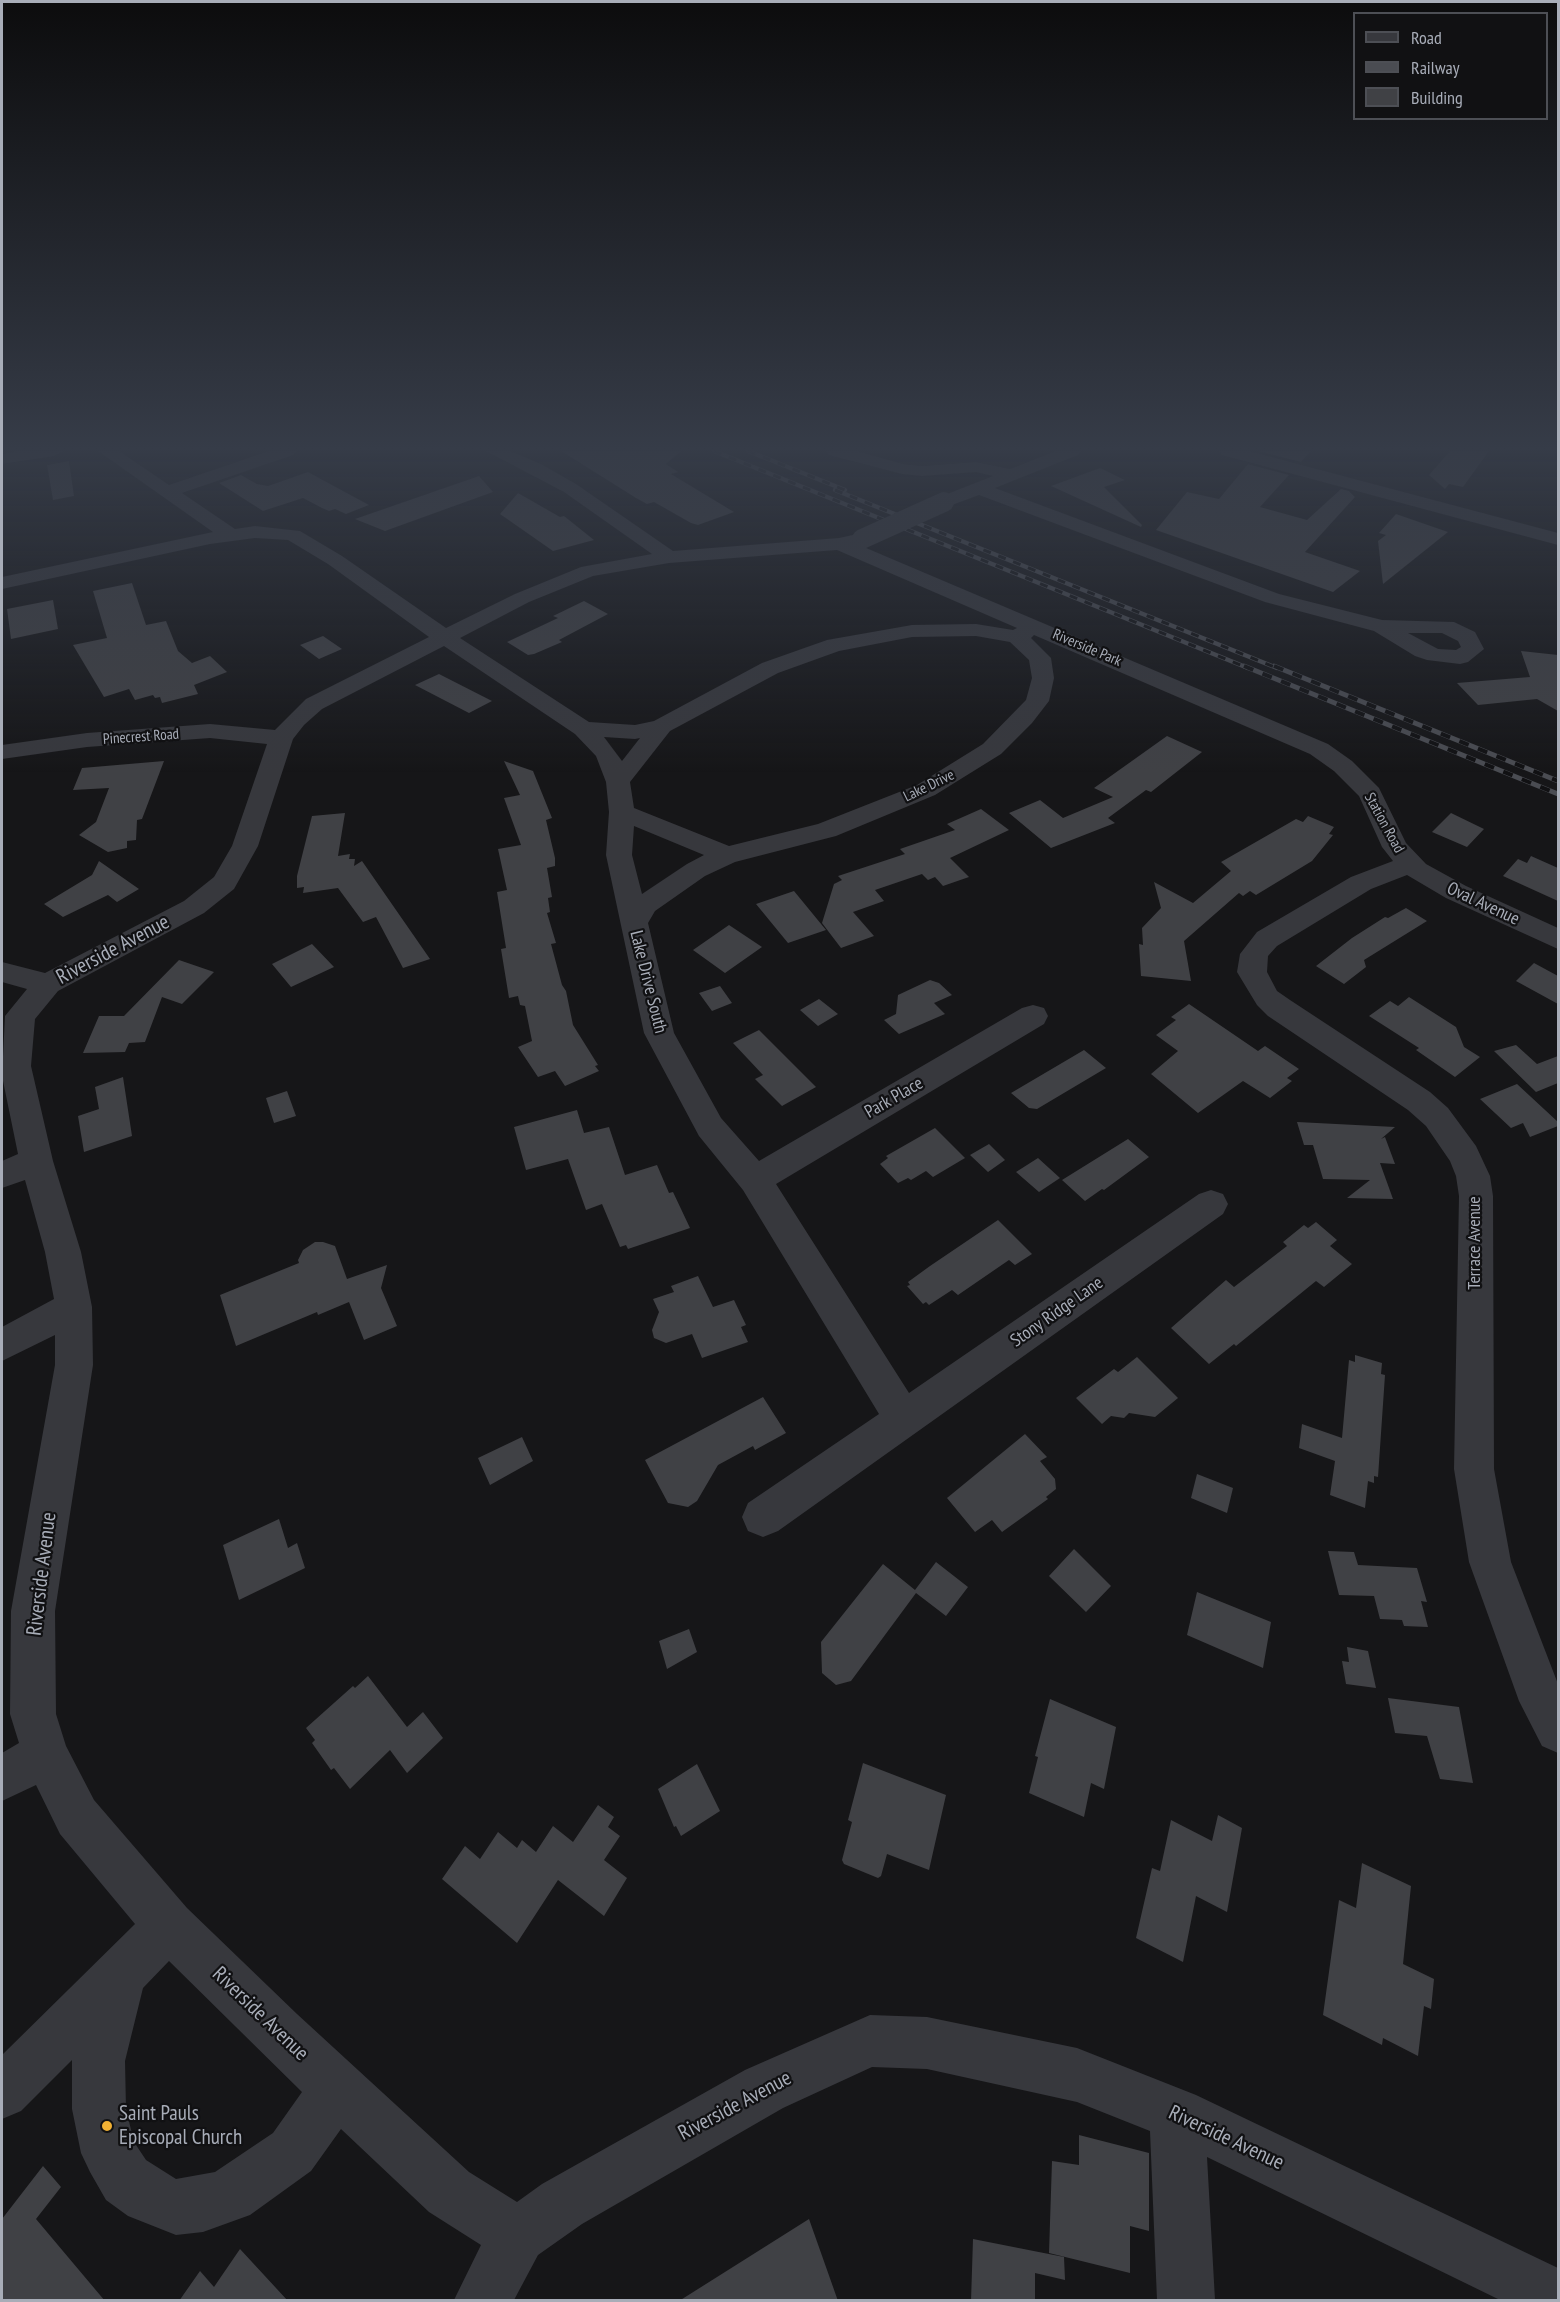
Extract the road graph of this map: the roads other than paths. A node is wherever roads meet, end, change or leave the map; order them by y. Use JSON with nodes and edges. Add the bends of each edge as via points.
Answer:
{"nodes":[{"id":1,"x":119,"y":558,"type":"edge"},
{"id":2,"x":331,"y":558,"type":"edge"},
{"id":3,"x":659,"y":558,"type":"edge"},
{"id":4,"x":883,"y":558,"type":"edge"},
{"id":5,"x":1185,"y":558,"type":"edge"},
{"id":6,"x":1196,"y":558,"type":"edge"},
{"id":7,"x":1210,"y":563,"type":"dead end"},
{"id":8,"x":2,"y":583,"type":"edge"},
{"id":9,"x":1382,"y":626,"type":"dead end"},
{"id":10,"x":1026,"y":632,"type":"junction"},
{"id":11,"x":444,"y":637,"type":"junction"},
{"id":12,"x":662,"y":726,"type":"junction"},
{"id":13,"x":583,"y":729,"type":"junction"},
{"id":14,"x":280,"y":738,"type":"junction"},
{"id":15,"x":2,"y":752,"type":"edge"},
{"id":16,"x":1332,"y":757,"type":"joint"},
{"id":17,"x":618,"y":782,"type":"junction"},
{"id":18,"x":622,"y":812,"type":"junction"},
{"id":19,"x":727,"y":855,"type":"junction"},
{"id":20,"x":1410,"y":864,"type":"junction"},
{"id":21,"x":633,"y":924,"type":"junction"},
{"id":22,"x":1558,"y":939,"type":"edge"},
{"id":23,"x":2,"y":972,"type":"edge"},
{"id":24,"x":48,"y":984,"type":"junction"},
{"id":25,"x":1032,"y":1016,"type":"dead end"},
{"id":26,"x":36,"y":1161,"type":"junction"},
{"id":27,"x":2,"y":1175,"type":"edge"},
{"id":28,"x":755,"y":1180,"type":"junction"},
{"id":29,"x":1211,"y":1203,"type":"dead end"},
{"id":30,"x":74,"y":1307,"type":"junction"},
{"id":31,"x":2,"y":1345,"type":"edge"},
{"id":32,"x":902,"y":1417,"type":"junction"},
{"id":33,"x":763,"y":1518,"type":"dead end"},
{"id":34,"x":1558,"y":1730,"type":"edge"},
{"id":35,"x":45,"y":1754,"type":"junction"},
{"id":36,"x":2,"y":1778,"type":"edge"},
{"id":37,"x":169,"y":1926,"type":"junction"},
{"id":38,"x":121,"y":1972,"type":"junction"},
{"id":39,"x":337,"y":2089,"type":"junction"},
{"id":40,"x":2,"y":2092,"type":"edge"},
{"id":41,"x":1177,"y":2114,"type":"junction"},
{"id":42,"x":518,"y":2235,"type":"junction"},
{"id":43,"x":1558,"y":2298,"type":"edge"},
{"id":44,"x":483,"y":2301,"type":"edge"},
{"id":45,"x":1186,"y":2301,"type":"edge"}],
"edges":[{"from":1,"to":8,"type":"street","name":"Lake Drive South"},
{"from":2,"to":11,"type":"street","name":"Lake Drive South"},
{"from":3,"to":11,"type":"street","name":"Riverside Avenue","via":[[576,576]]},
{"from":4,"to":10,"type":"street","name":"Riverside Park"},
{"from":5,"to":9,"type":"street"},
{"from":6,"to":7,"type":"street"},
{"from":10,"to":12,"type":"street","via":[[912,630],[835,645],[770,668]]},
{"from":10,"to":16,"type":"street","name":"Riverside Park","via":[[1296,738]]},
{"from":10,"to":19,"type":"street","name":"Lake Drive","via":[[1040,658],[1043,678],[1037,701],[992,749],[926,790],[859,818],[780,844]]},
{"from":11,"to":13,"type":"street","name":"Lake Drive South"},
{"from":11,"to":14,"type":"street","name":"Riverside Avenue","via":[[314,704]]},
{"from":12,"to":13,"type":"street","via":[[635,732]]},
{"from":12,"to":17,"type":"street"},
{"from":13,"to":17,"type":"street","name":"Lake Drive South","via":[[607,754]]},
{"from":14,"to":15,"type":"street","name":"Pinecrest Road","via":[[210,731],[87,740]]},
{"from":14,"to":24,"type":"street","name":"Riverside Avenue","via":[[245,846],[224,883],[194,907]]},
{"from":16,"to":20,"type":"street","name":"Station Road","via":[[1370,793],[1395,847]]},
{"from":17,"to":18,"type":"street","name":"Lake Drive South"},
{"from":18,"to":19,"type":"street"},
{"from":18,"to":21,"type":"street","name":"Lake Drive South","via":[[619,855]]},
{"from":19,"to":21,"type":"street","name":"Lake Drive","via":[[670,885],[645,905]]},
{"from":20,"to":22,"type":"street","name":"Oval Avenue","via":[[1440,884]]},
{"from":20,"to":34,"type":"street","name":"Terrace Avenue","via":[[1361,883],[1267,939],[1254,954],[1252,972],[1267,998],[1279,1008],[1437,1117],[1464,1155],[1473,1176],[1474,1469],[1490,1562],[1535,1685]]},
{"from":21,"to":28,"type":"street","name":"Lake Drive South","via":[[659,1034],[710,1127]]},
{"from":23,"to":24,"type":"street"},
{"from":24,"to":26,"type":"street","name":"Riverside Avenue","via":[[20,1016],[15,1066]]},
{"from":25,"to":28,"type":"street","name":"Park Place"},
{"from":26,"to":27,"type":"street"},
{"from":26,"to":30,"type":"street","name":"Riverside Avenue","via":[[63,1252]]},
{"from":28,"to":32,"type":"street","name":"Lake Drive South"},
{"from":29,"to":32,"type":"street","name":"Stony Ridge Lane"},
{"from":30,"to":31,"type":"street"},
{"from":30,"to":35,"type":"street","name":"Riverside Avenue","via":[[74,1365],[33,1611],[33,1714]]},
{"from":32,"to":33,"type":"street","name":"Stony Ridge Lane"},
{"from":35,"to":36,"type":"street"},
{"from":35,"to":37,"type":"street","name":"Riverside Avenue","via":[[77,1817]]},
{"from":37,"to":38,"type":"street"},
{"from":37,"to":39,"type":"street","name":"Riverside Avenue"},
{"from":38,"to":39,"type":"street","via":[[98,2061],[99,2109],[109,2154],[126,2180],[148,2196],[176,2207],[230,2195],[292,2152]]},
{"from":38,"to":40,"type":"street"},
{"from":39,"to":42,"type":"street","name":"Riverside Avenue","via":[[449,2192]]},
{"from":41,"to":42,"type":"street","name":"Riverside Avenue","via":[[1077,2075],[927,2043],[870,2041],[764,2089],[581,2192]]},
{"from":41,"to":43,"type":"street","name":"Riverside Avenue"},
{"from":41,"to":45,"type":"street"},
{"from":42,"to":44,"type":"street"}]}
